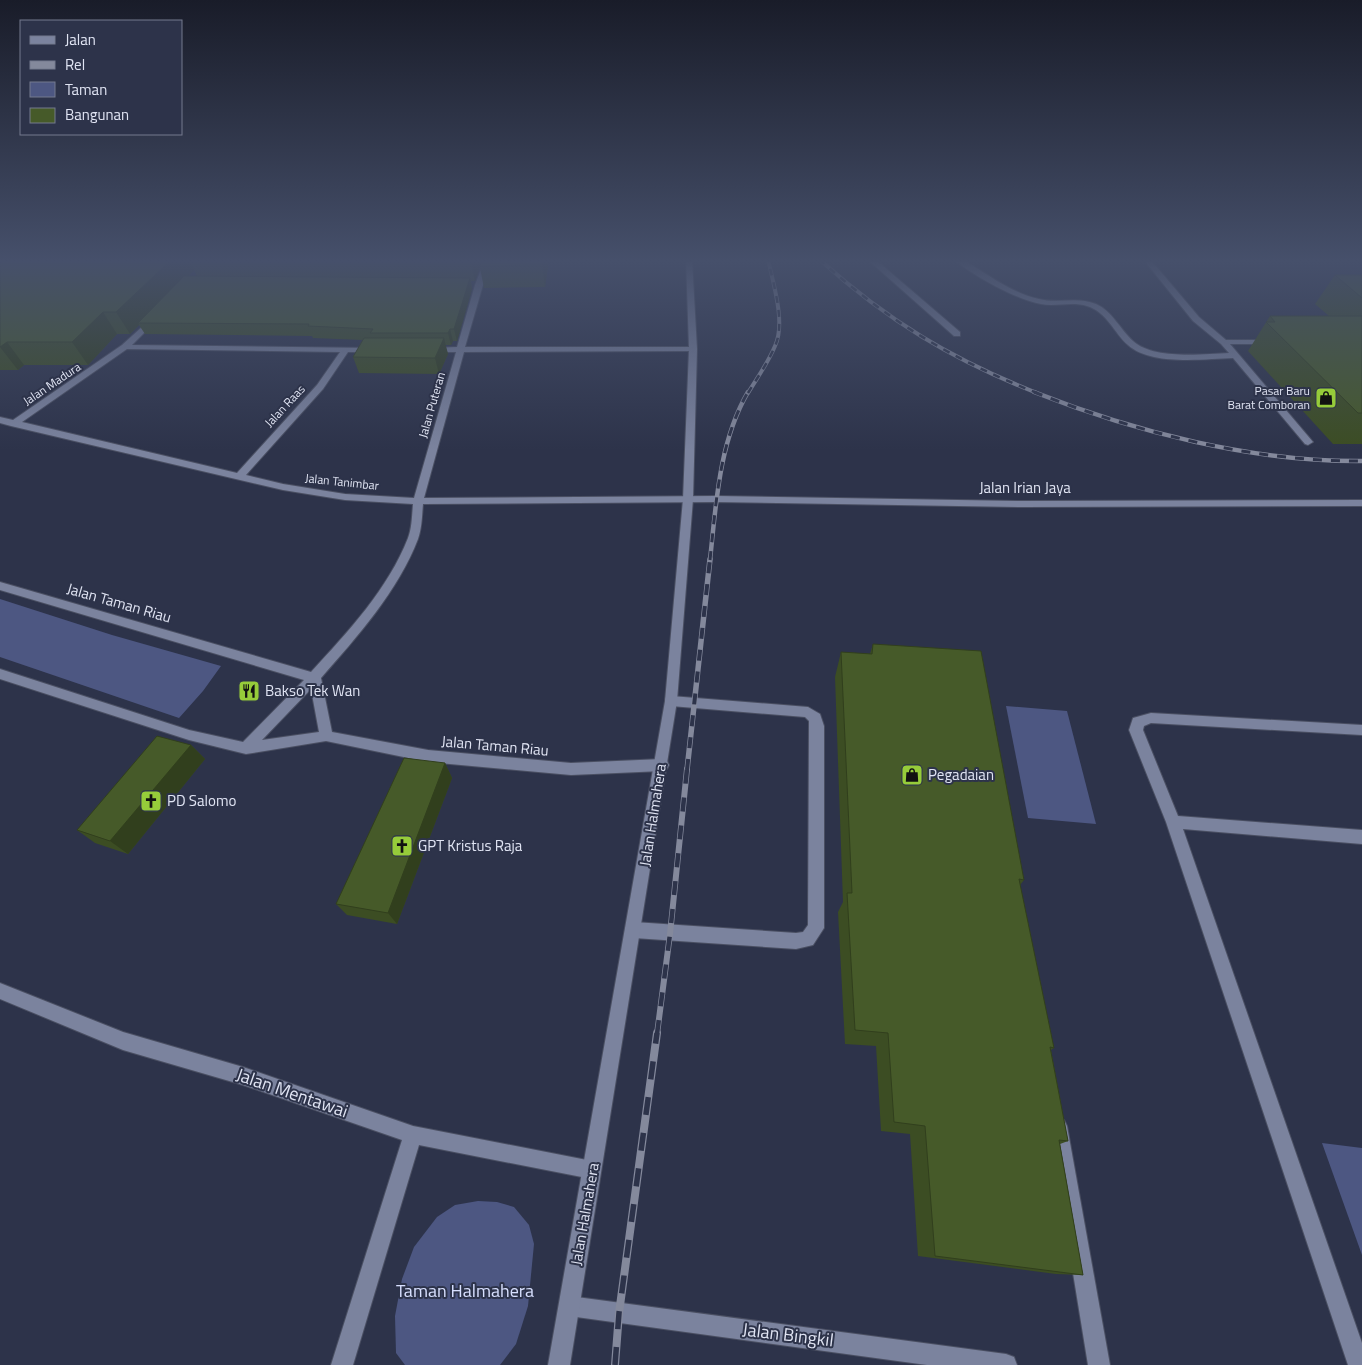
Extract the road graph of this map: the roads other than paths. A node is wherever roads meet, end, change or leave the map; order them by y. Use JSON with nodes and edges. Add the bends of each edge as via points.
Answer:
{"nodes":[{"id":1,"x":149,"y":323,"type":"edge"},
{"id":2,"x":468,"y":323,"type":"edge"},
{"id":3,"x":692,"y":323,"type":"edge"},
{"id":4,"x":944,"y":323,"type":"edge"},
{"id":5,"x":1110,"y":323,"type":"edge"},
{"id":6,"x":1201,"y":323,"type":"edge"},
{"id":7,"x":957,"y":334,"type":"dead end"},
{"id":8,"x":1224,"y":342,"type":"junction"},
{"id":9,"x":1283,"y":342,"type":"edge"},
{"id":10,"x":125,"y":347,"type":"junction"},
{"id":11,"x":693,"y":349,"type":"junction"},
{"id":12,"x":345,"y":350,"type":"junction"},
{"id":13,"x":384,"y":350,"type":"edge"},
{"id":14,"x":422,"y":350,"type":"edge"},
{"id":15,"x":460,"y":350,"type":"junction"},
{"id":16,"x":1235,"y":355,"type":"junction"},
{"id":17,"x":0,"y":420,"type":"edge"},
{"id":18,"x":14,"y":424,"type":"junction"},
{"id":19,"x":1308,"y":442,"type":"dead end"},
{"id":20,"x":239,"y":477,"type":"junction"},
{"id":21,"x":688,"y":499,"type":"junction"},
{"id":22,"x":418,"y":501,"type":"junction"},
{"id":23,"x":1362,"y":503,"type":"edge"},
{"id":24,"x":0,"y":586,"type":"edge"},
{"id":25,"x":0,"y":674,"type":"edge"},
{"id":26,"x":315,"y":678,"type":"junction"},
{"id":27,"x":671,"y":701,"type":"junction"},
{"id":28,"x":1362,"y":730,"type":"edge"},
{"id":29,"x":326,"y":736,"type":"junction"},
{"id":30,"x":246,"y":748,"type":"junction"},
{"id":31,"x":662,"y":765,"type":"junction"},
{"id":32,"x":1173,"y":822,"type":"junction"},
{"id":33,"x":1362,"y":837,"type":"edge"},
{"id":34,"x":634,"y":930,"type":"junction"},
{"id":35,"x":0,"y":991,"type":"edge"},
{"id":36,"x":1055,"y":1106,"type":"edge"},
{"id":37,"x":413,"y":1135,"type":"junction"},
{"id":38,"x":592,"y":1170,"type":"junction"},
{"id":39,"x":569,"y":1306,"type":"junction"},
{"id":40,"x":978,"y":1362,"type":"edge"},
{"id":41,"x":342,"y":1365,"type":"edge"},
{"id":42,"x":559,"y":1365,"type":"edge"},
{"id":43,"x":1006,"y":1365,"type":"edge"},
{"id":44,"x":1099,"y":1365,"type":"edge"},
{"id":45,"x":1359,"y":1365,"type":"edge"}],
"edges":[{"from":1,"to":10,"type":"street","name":"Jalan Madura"},
{"from":2,"to":15,"type":"street","name":"Jalan Puteran"},
{"from":3,"to":11,"type":"street","name":"Jalan Halmahera"},
{"from":4,"to":7,"type":"street"},
{"from":5,"to":16,"type":"street","via":[[1132,346],[1143,352],[1184,356]]},
{"from":6,"to":8,"type":"street"},
{"from":8,"to":9,"type":"street"},
{"from":8,"to":16,"type":"street"},
{"from":10,"to":12,"type":"street"},
{"from":10,"to":18,"type":"street","name":"Jalan Madura"},
{"from":11,"to":15,"type":"street"},
{"from":11,"to":21,"type":"street","name":"Jalan Halmahera"},
{"from":12,"to":13,"type":"street"},
{"from":12,"to":20,"type":"street","name":"Jalan Raas","via":[[320,387]]},
{"from":14,"to":15,"type":"street"},
{"from":15,"to":22,"type":"street","name":"Jalan Puteran"},
{"from":16,"to":19,"type":"street"},
{"from":17,"to":18,"type":"street","name":"Jalan Tanimbar"},
{"from":18,"to":20,"type":"street","name":"Jalan Tanimbar"},
{"from":20,"to":22,"type":"street","name":"Jalan Tanimbar","via":[[283,488],[345,497]]},
{"from":21,"to":22,"type":"street","name":"Jalan Tanimbar"},
{"from":21,"to":23,"type":"street","name":"Jalan Irian Jaya","via":[[1021,504]]},
{"from":21,"to":27,"type":"street","name":"Jalan Halmahera"},
{"from":22,"to":26,"type":"street","name":"Jalan Puteran","via":[[414,537],[394,574],[365,618]]},
{"from":24,"to":26,"type":"street","name":"Jalan Taman Riau"},
{"from":25,"to":30,"type":"street","name":"Jalan Taman Riau","via":[[189,736]]},
{"from":26,"to":29,"type":"street"},
{"from":26,"to":30,"type":"street"},
{"from":27,"to":31,"type":"street","name":"Jalan Halmahera"},
{"from":27,"to":34,"type":"street","via":[[808,712],[815,718],[816,928],[807,939],[796,941]]},
{"from":28,"to":32,"type":"street","via":[[1144,719],[1138,722],[1136,730]]},
{"from":29,"to":30,"type":"street","name":"Jalan Taman Riau"},
{"from":29,"to":31,"type":"street","name":"Jalan Taman Riau","via":[[428,756],[572,770]]},
{"from":31,"to":34,"type":"street","name":"Jalan Halmahera"},
{"from":32,"to":33,"type":"street"},
{"from":32,"to":45,"type":"street"},
{"from":34,"to":38,"type":"street","name":"Jalan Halmahera"},
{"from":35,"to":37,"type":"street","name":"Jalan Mentawai","via":[[122,1041],[243,1076]]},
{"from":36,"to":44,"type":"street"},
{"from":37,"to":38,"type":"street","name":"Jalan Mentawai"},
{"from":37,"to":41,"type":"street"},
{"from":38,"to":39,"type":"street","name":"Jalan Halmahera"},
{"from":39,"to":40,"type":"street","name":"Jalan Bingkil"},
{"from":39,"to":42,"type":"street","name":"Jalan Halmahera"},
{"from":40,"to":43,"type":"street","name":"Jalan Bingkil"}]}
